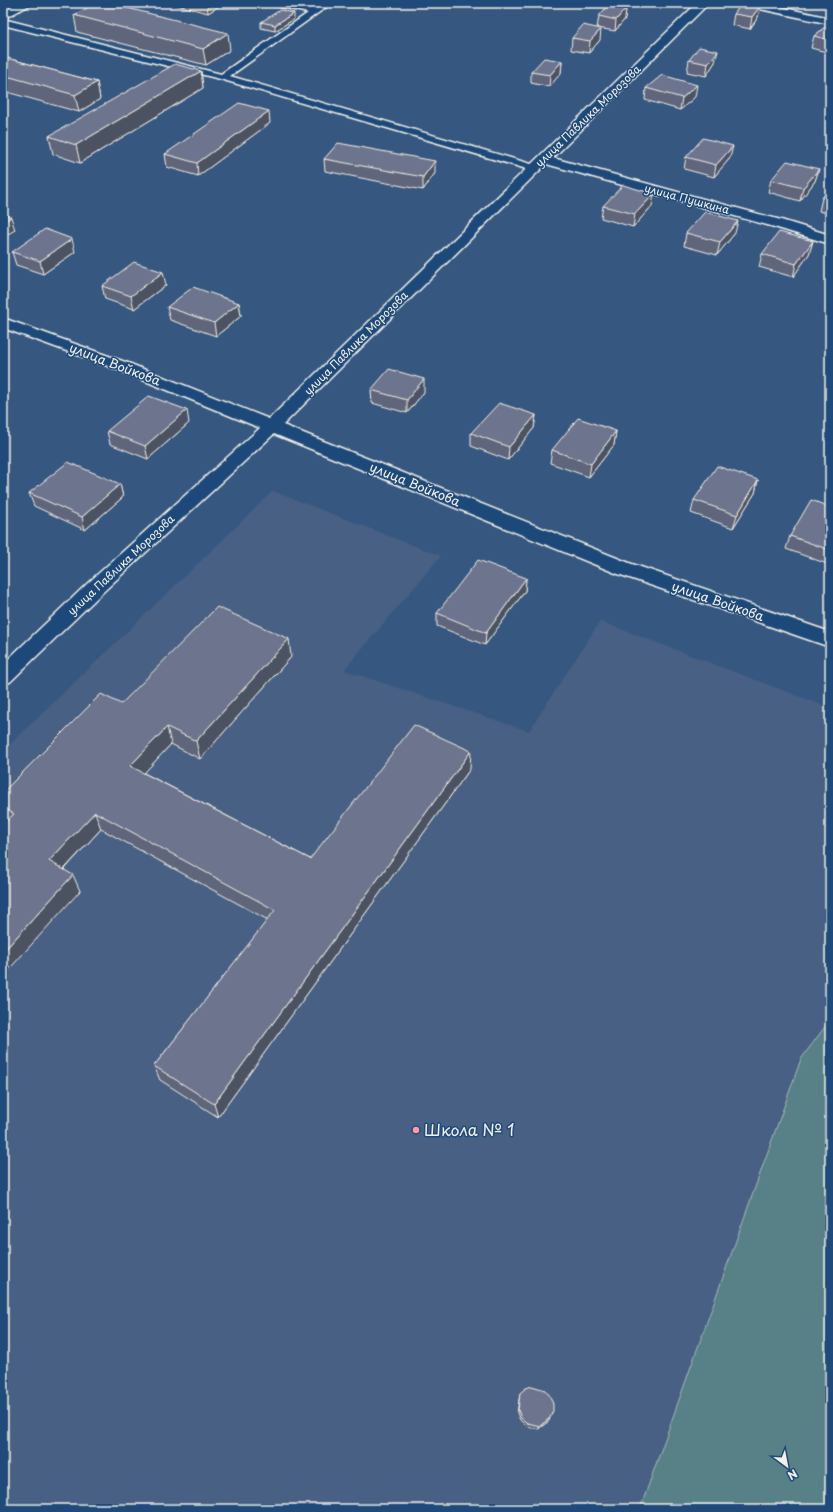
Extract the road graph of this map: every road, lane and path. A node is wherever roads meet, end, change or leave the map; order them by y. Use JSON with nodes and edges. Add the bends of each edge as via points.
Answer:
{"nodes":[{"id":1,"x":26,"y":3,"type":"edge"},
{"id":2,"x":275,"y":3,"type":"edge"},
{"id":3,"x":328,"y":3,"type":"edge"},
{"id":4,"x":703,"y":3,"type":"edge"},
{"id":5,"x":746,"y":3,"type":"edge"},
{"id":6,"x":314,"y":12,"type":"junction"},
{"id":7,"x":3,"y":16,"type":"edge"},
{"id":8,"x":830,"y":21,"type":"edge"},
{"id":9,"x":3,"y":22,"type":"edge"},
{"id":10,"x":223,"y":77,"type":"junction"},
{"id":11,"x":539,"y":164,"type":"junction"},
{"id":12,"x":830,"y":240,"type":"edge"},
{"id":13,"x":3,"y":323,"type":"edge"},
{"id":14,"x":272,"y":426,"type":"junction"},
{"id":15,"x":830,"y":640,"type":"edge"},
{"id":16,"x":3,"y":676,"type":"edge"}],
"edges":[{"from":1,"to":7,"type":"street"},
{"from":2,"to":6,"type":"lane"},
{"from":3,"to":6,"type":"lane"},
{"from":4,"to":11,"type":"street","name":"улица Павлика Морозова"},
{"from":5,"to":8,"type":"street"},
{"from":6,"to":10,"type":"lane"},
{"from":9,"to":10,"type":"lane"},
{"from":10,"to":11,"type":"lane"},
{"from":11,"to":12,"type":"street","name":"улица Пушкина","via":[[776,223]]},
{"from":11,"to":14,"type":"street","name":"улица Павлика Морозова"},
{"from":13,"to":14,"type":"street","name":"улица Войкова","via":[[122,366]]},
{"from":14,"to":15,"type":"street","name":"улица Войкова","via":[[625,569]]},
{"from":14,"to":16,"type":"street","name":"улица Павлика Морозова"}]}
